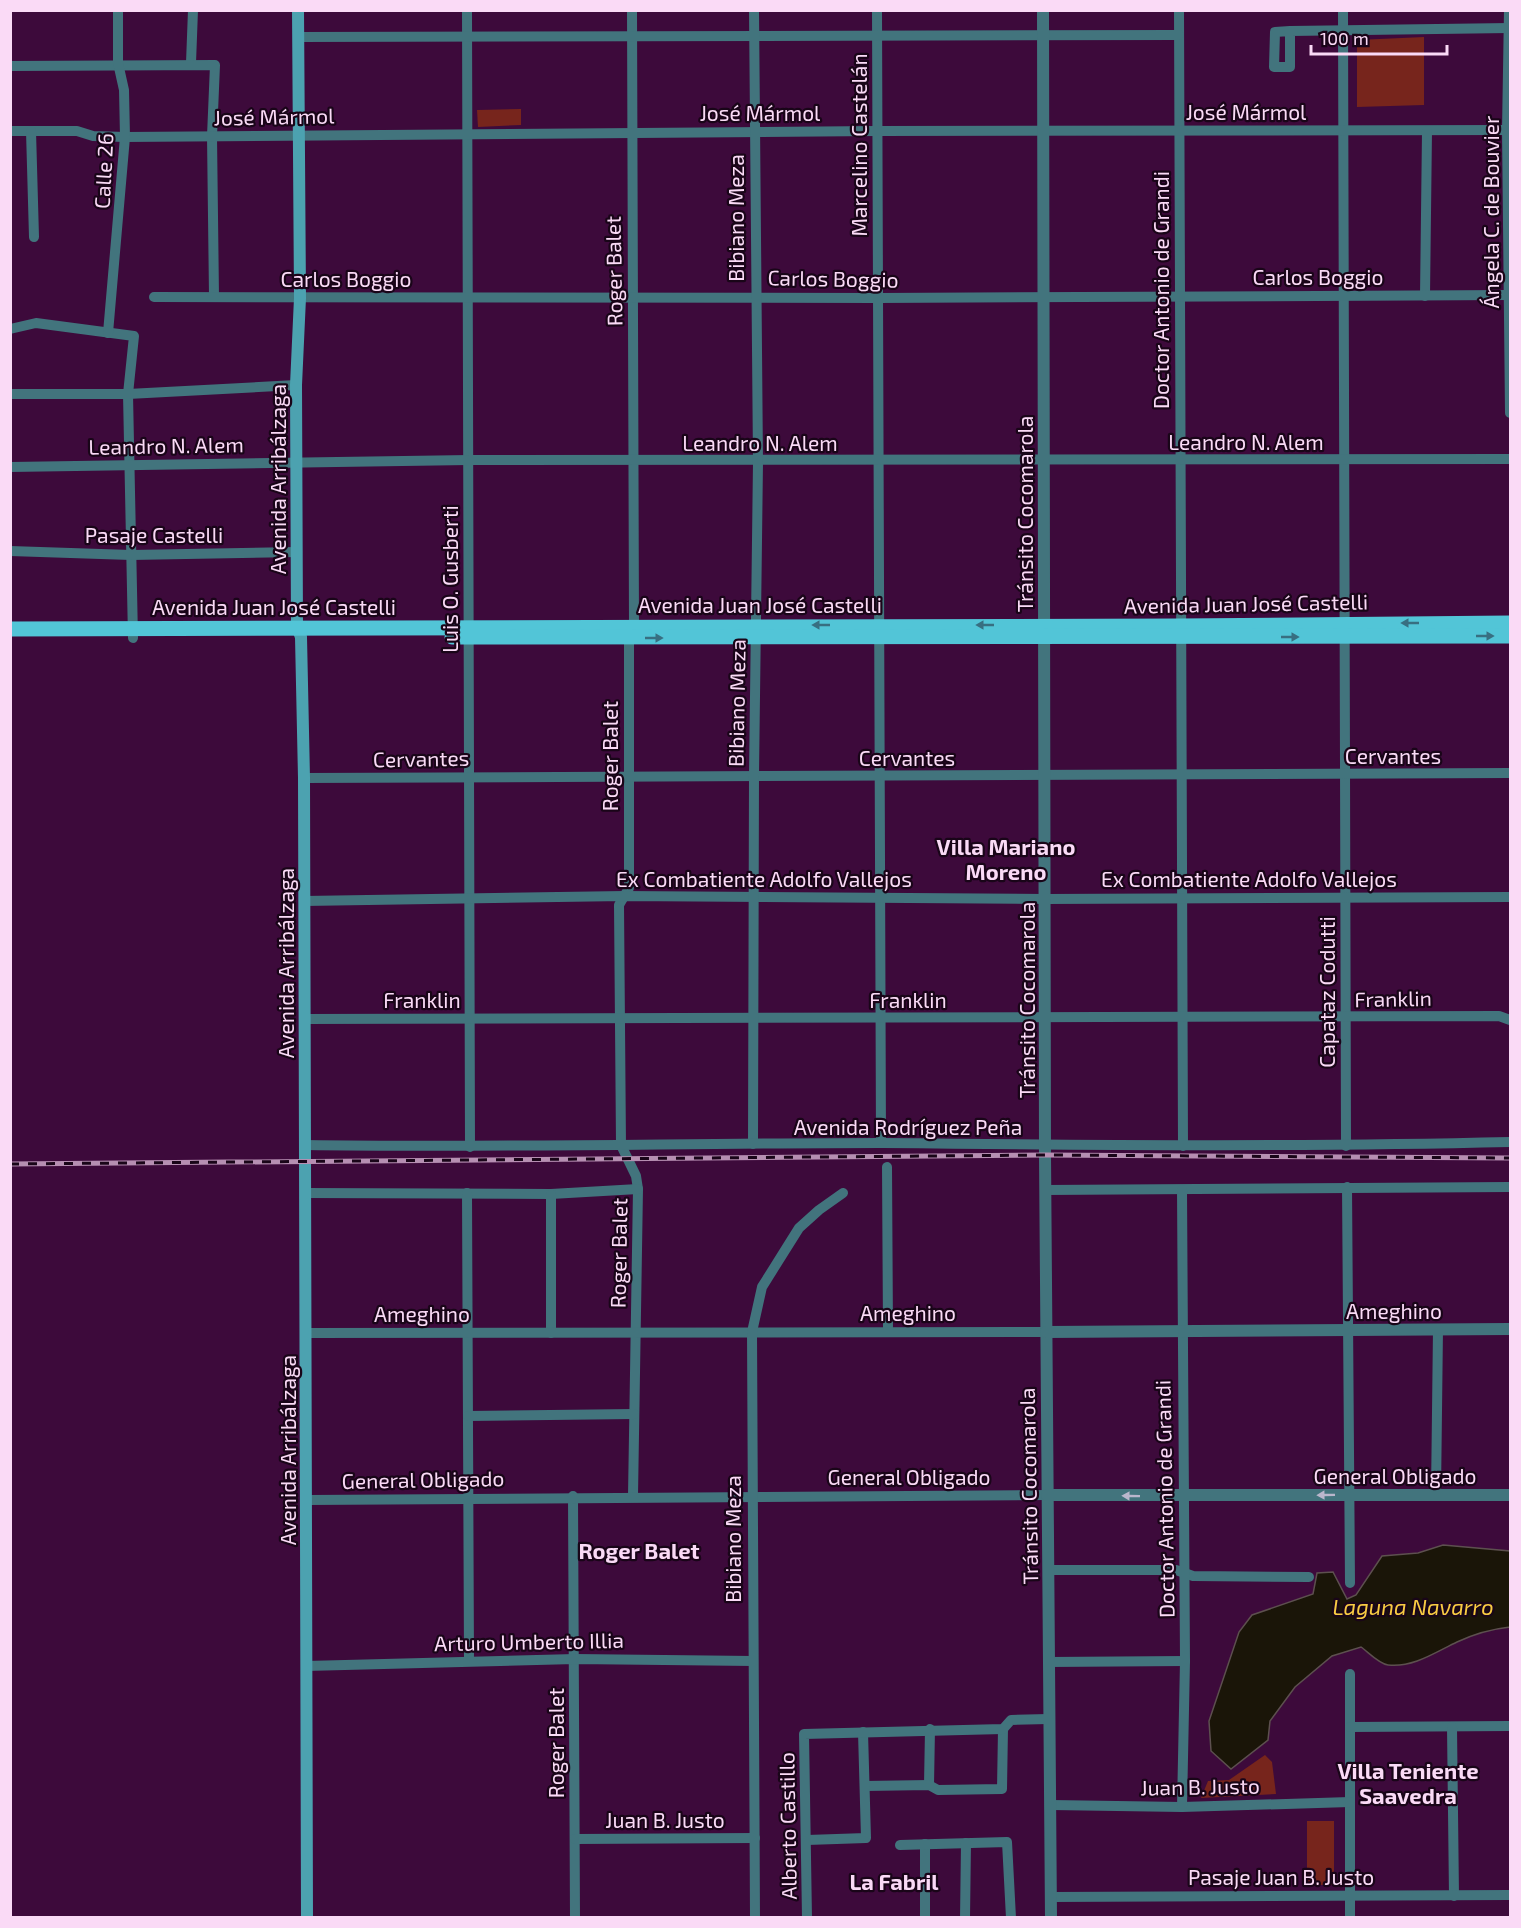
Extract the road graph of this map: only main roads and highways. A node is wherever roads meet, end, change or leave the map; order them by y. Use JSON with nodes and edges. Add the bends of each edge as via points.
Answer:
{"nodes":[{"id":1,"x":298,"y":10,"type":"edge"},
{"id":2,"x":1510,"y":623,"type":"edge"},
{"id":3,"x":10,"y":629,"type":"edge"},
{"id":4,"x":1346,"y":630,"type":"junction"},
{"id":5,"x":299,"y":632,"type":"junction"},
{"id":6,"x":134,"y":633,"type":"junction"},
{"id":7,"x":1510,"y":636,"type":"edge"},
{"id":8,"x":10,"y":638,"type":"edge"},
{"id":9,"x":307,"y":1917,"type":"edge"}],
"edges":[{"from":1,"to":5,"type":"main road","name":"Avenida Arribálzaga"},
{"from":2,"to":4,"type":"main road","name":"Avenida Juan José Castelli","one_way":true},
{"from":3,"to":6,"type":"main road","name":"Avenida Juan José Castelli"},
{"from":4,"to":5,"type":"main road","name":"Avenida Juan José Castelli"},
{"from":4,"to":7,"type":"main road","name":"Avenida Juan José Castelli","one_way":true},
{"from":5,"to":6,"type":"main road","name":"Avenida Juan José Castelli"},
{"from":5,"to":9,"type":"main road","name":"Avenida Arribálzaga","via":[[304,778]]},
{"from":6,"to":8,"type":"main road","name":"Avenida Juan José Castelli"}]}
